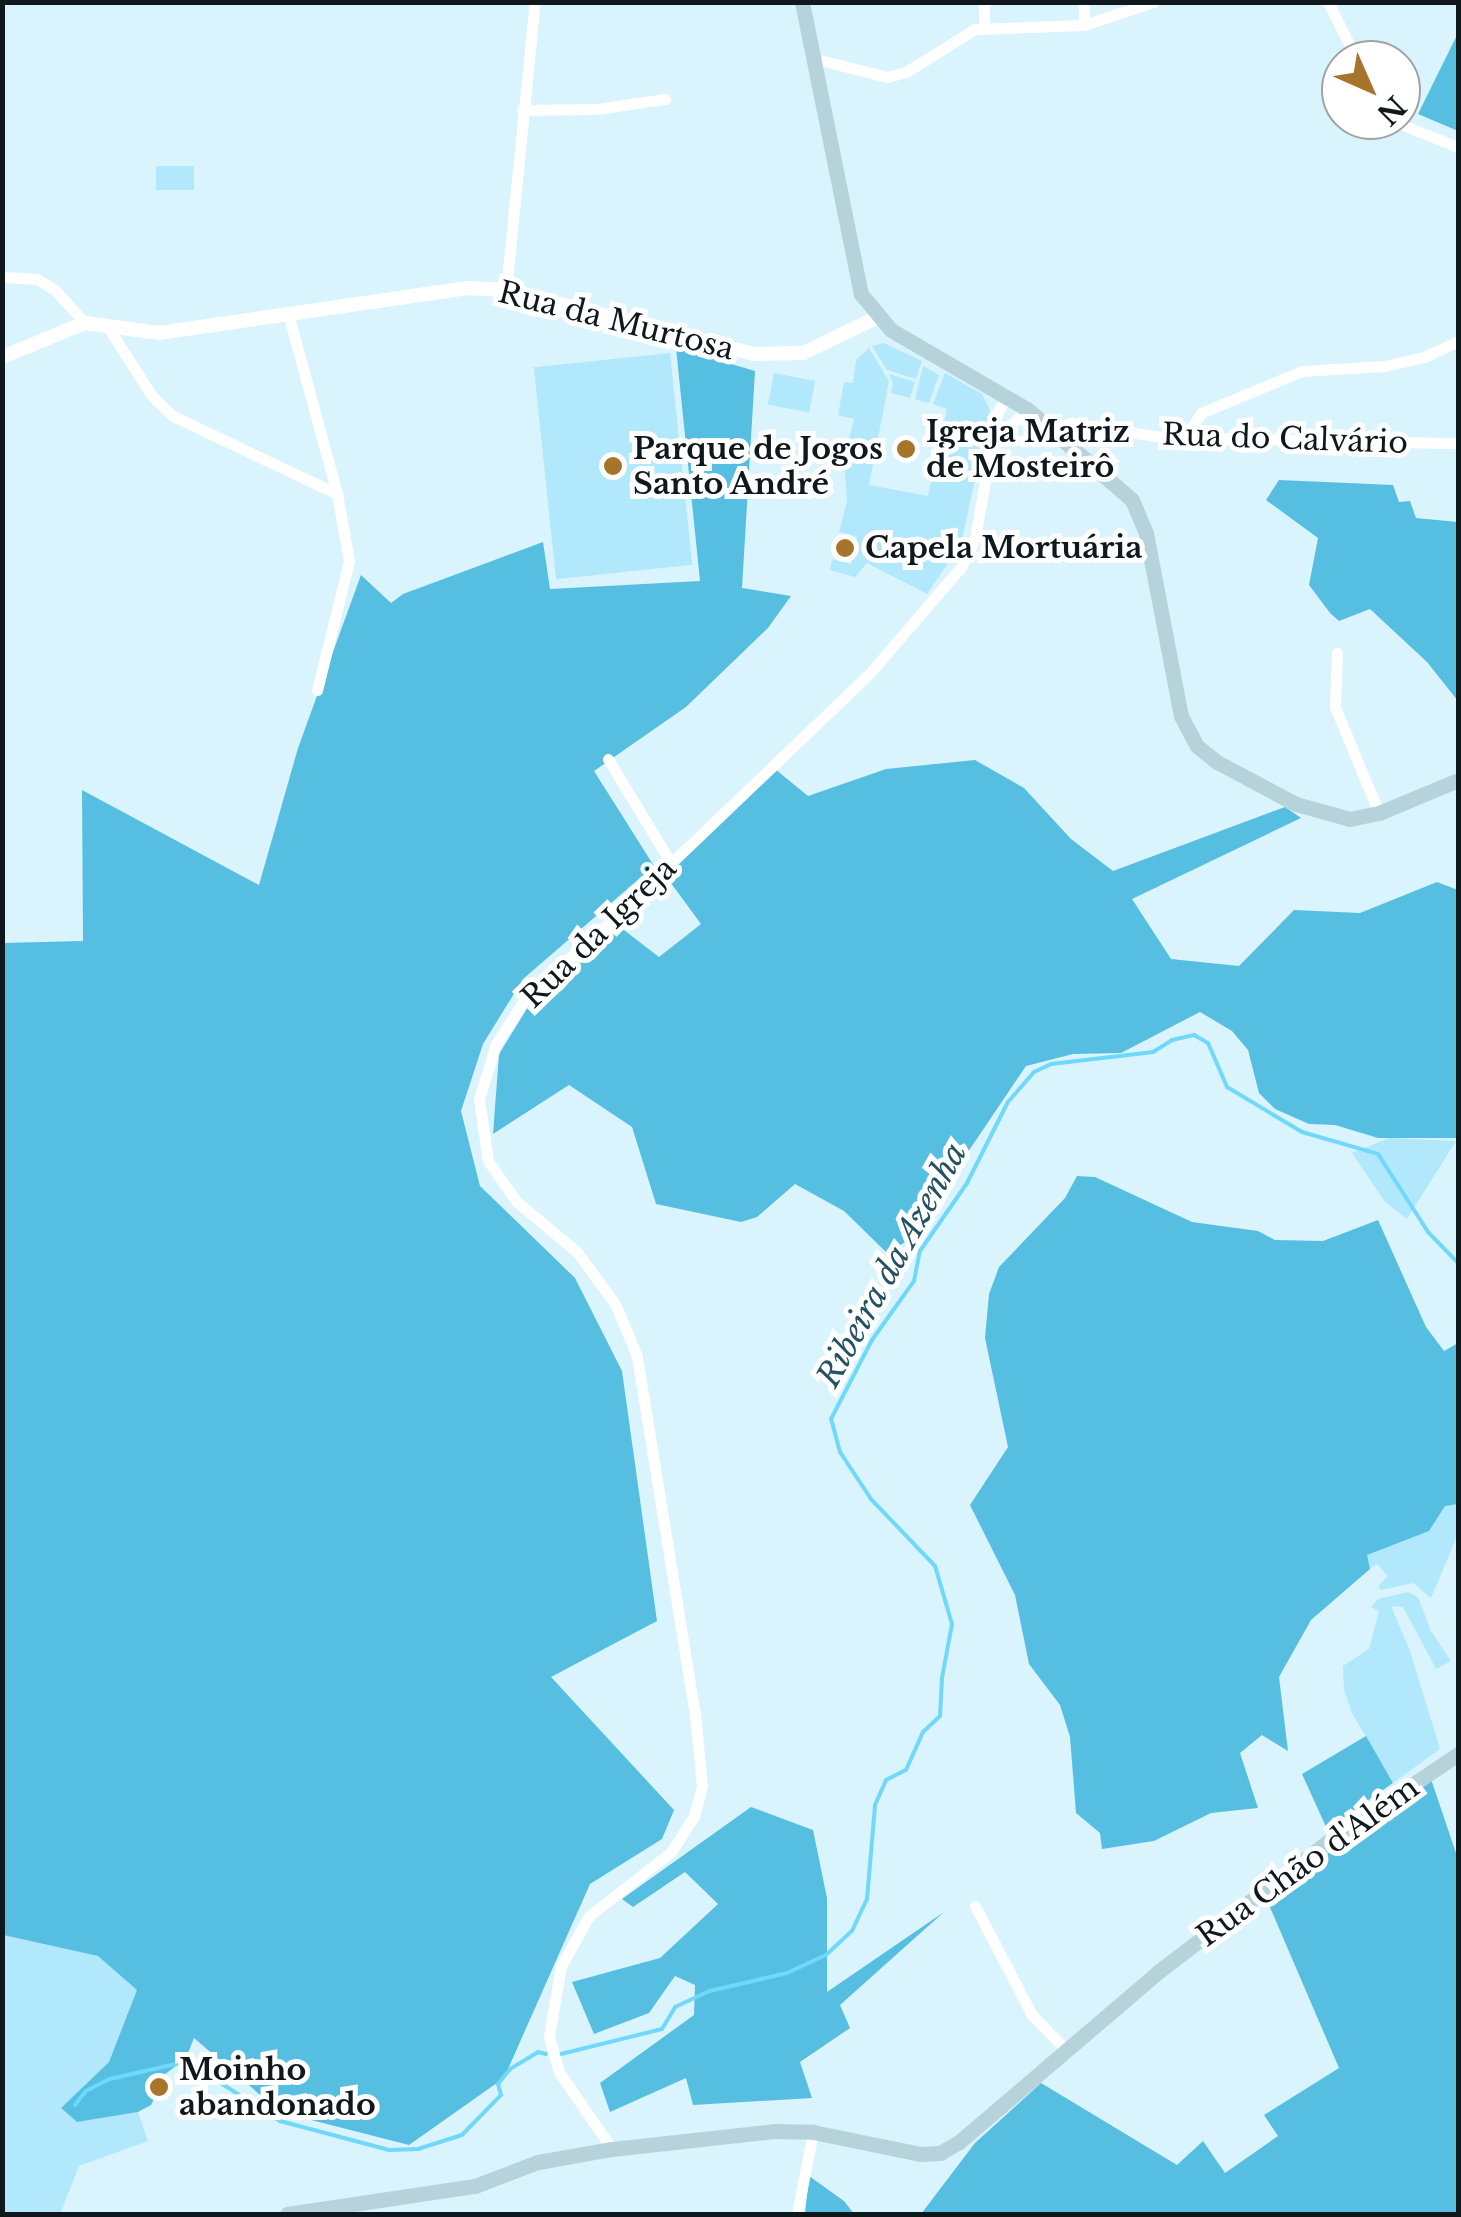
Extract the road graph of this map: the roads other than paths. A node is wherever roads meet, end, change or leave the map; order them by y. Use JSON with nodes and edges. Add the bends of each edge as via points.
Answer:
{"nodes":[{"id":1,"x":534,"y":2,"type":"edge"},
{"id":2,"x":802,"y":2,"type":"edge"},
{"id":3,"x":984,"y":2,"type":"edge"},
{"id":4,"x":1084,"y":2,"type":"edge"},
{"id":5,"x":1111,"y":2,"type":"edge"},
{"id":6,"x":1153,"y":2,"type":"edge"},
{"id":7,"x":1328,"y":2,"type":"edge"},
{"id":8,"x":1103,"y":20,"type":"junction"},
{"id":9,"x":1084,"y":25,"type":"junction"},
{"id":10,"x":984,"y":28,"type":"junction"},
{"id":11,"x":1347,"y":40,"type":"edge"},
{"id":12,"x":816,"y":59,"type":"junction"},
{"id":13,"x":665,"y":99,"type":"dead end"},
{"id":14,"x":522,"y":110,"type":"junction"},
{"id":15,"x":1421,"y":132,"type":"edge"},
{"id":16,"x":1458,"y":147,"type":"edge"},
{"id":17,"x":2,"y":277,"type":"edge"},
{"id":18,"x":506,"y":290,"type":"junction"},
{"id":19,"x":290,"y":317,"type":"junction"},
{"id":20,"x":878,"y":318,"type":"junction"},
{"id":21,"x":85,"y":323,"type":"junction"},
{"id":22,"x":109,"y":329,"type":"junction"},
{"id":23,"x":1458,"y":340,"type":"edge"},
{"id":24,"x":2,"y":357,"type":"edge"},
{"id":25,"x":1007,"y":396,"type":"junction"},
{"id":26,"x":1027,"y":409,"type":"junction"},
{"id":27,"x":1053,"y":428,"type":"junction"},
{"id":28,"x":1185,"y":437,"type":"junction"},
{"id":29,"x":993,"y":442,"type":"junction"},
{"id":30,"x":1458,"y":443,"type":"edge"},
{"id":31,"x":337,"y":494,"type":"junction"},
{"id":32,"x":1338,"y":654,"type":"dead end"},
{"id":33,"x":317,"y":690,"type":"dead end"},
{"id":34,"x":608,"y":759,"type":"dead end"},
{"id":35,"x":1458,"y":780,"type":"edge"},
{"id":36,"x":1379,"y":813,"type":"junction"},
{"id":37,"x":671,"y":863,"type":"junction"},
{"id":38,"x":1458,"y":1754,"type":"edge"},
{"id":39,"x":975,"y":1906,"type":"dead end"},
{"id":40,"x":1066,"y":2050,"type":"junction"},
{"id":41,"x":813,"y":2132,"type":"junction"},
{"id":42,"x":612,"y":2149,"type":"junction"},
{"id":43,"x":286,"y":2214,"type":"edge"},
{"id":44,"x":797,"y":2214,"type":"edge"}],
"edges":[{"from":1,"to":14,"type":"street"},
{"from":2,"to":12,"type":"main road"},
{"from":3,"to":10,"type":"street"},
{"from":4,"to":9,"type":"street"},
{"from":5,"to":8,"type":"street"},
{"from":6,"to":8,"type":"street"},
{"from":7,"to":11,"type":"street"},
{"from":8,"to":9,"type":"street"},
{"from":9,"to":10,"type":"street"},
{"from":10,"to":12,"type":"street","via":[[886,77]]},
{"from":12,"to":20,"type":"main road","via":[[857,285]]},
{"from":13,"to":14,"type":"street"},
{"from":14,"to":18,"type":"street"},
{"from":15,"to":16,"type":"street"},
{"from":17,"to":21,"type":"street","via":[[36,279]]},
{"from":18,"to":19,"type":"street","name":"Rua da Murtosa","via":[[466,288]]},
{"from":18,"to":20,"type":"street","name":"Rua da Murtosa","via":[[752,354],[803,353]]},
{"from":19,"to":22,"type":"street","name":"Rua da Murtosa","via":[[159,333]]},
{"from":19,"to":31,"type":"street"},
{"from":20,"to":25,"type":"main road"},
{"from":21,"to":22,"type":"street","name":"Rua da Murtosa"},
{"from":21,"to":24,"type":"street"},
{"from":22,"to":31,"type":"street","via":[[172,416]]},
{"from":23,"to":28,"type":"street","via":[[1384,366],[1302,371],[1201,414]]},
{"from":25,"to":26,"type":"main road"},
{"from":25,"to":29,"type":"street","name":"Rua da Igreja"},
{"from":26,"to":27,"type":"main road"},
{"from":26,"to":29,"type":"street"},
{"from":27,"to":28,"type":"street","name":"Rua do Calvário","via":[[1070,423]]},
{"from":27,"to":36,"type":"main road","via":[[1140,512],[1181,716],[1197,746],[1327,816]]},
{"from":28,"to":30,"type":"street","name":"Rua do Calvário"},
{"from":29,"to":37,"type":"street","name":"Rua da Igreja","via":[[974,538],[961,567],[870,674]]},
{"from":31,"to":33,"type":"street","via":[[349,561]]},
{"from":32,"to":36,"type":"street","via":[[1335,707]]},
{"from":34,"to":37,"type":"street"},
{"from":35,"to":36,"type":"main road"},
{"from":37,"to":42,"type":"street","name":"Rua da Igreja","via":[[528,994],[496,1044],[479,1099],[488,1160],[517,1202],[577,1252],[615,1304],[636,1356],[695,1715],[702,1786],[694,1816],[671,1852],[589,1916],[561,1966],[549,2036],[559,2072]]},
{"from":38,"to":40,"type":"main road","name":"Rua Chão d'Além","via":[[1328,1841]]},
{"from":39,"to":40,"type":"street","via":[[1032,2014]]},
{"from":40,"to":41,"type":"main road","name":"Rua Chão d'Além","via":[[940,2152],[920,2154]]},
{"from":41,"to":42,"type":"main road","name":"Rua Chão d'Além"},
{"from":41,"to":44,"type":"street"},
{"from":42,"to":43,"type":"main road","name":"Rua Chão d'Além","via":[[538,2162],[474,2186]]}]}
